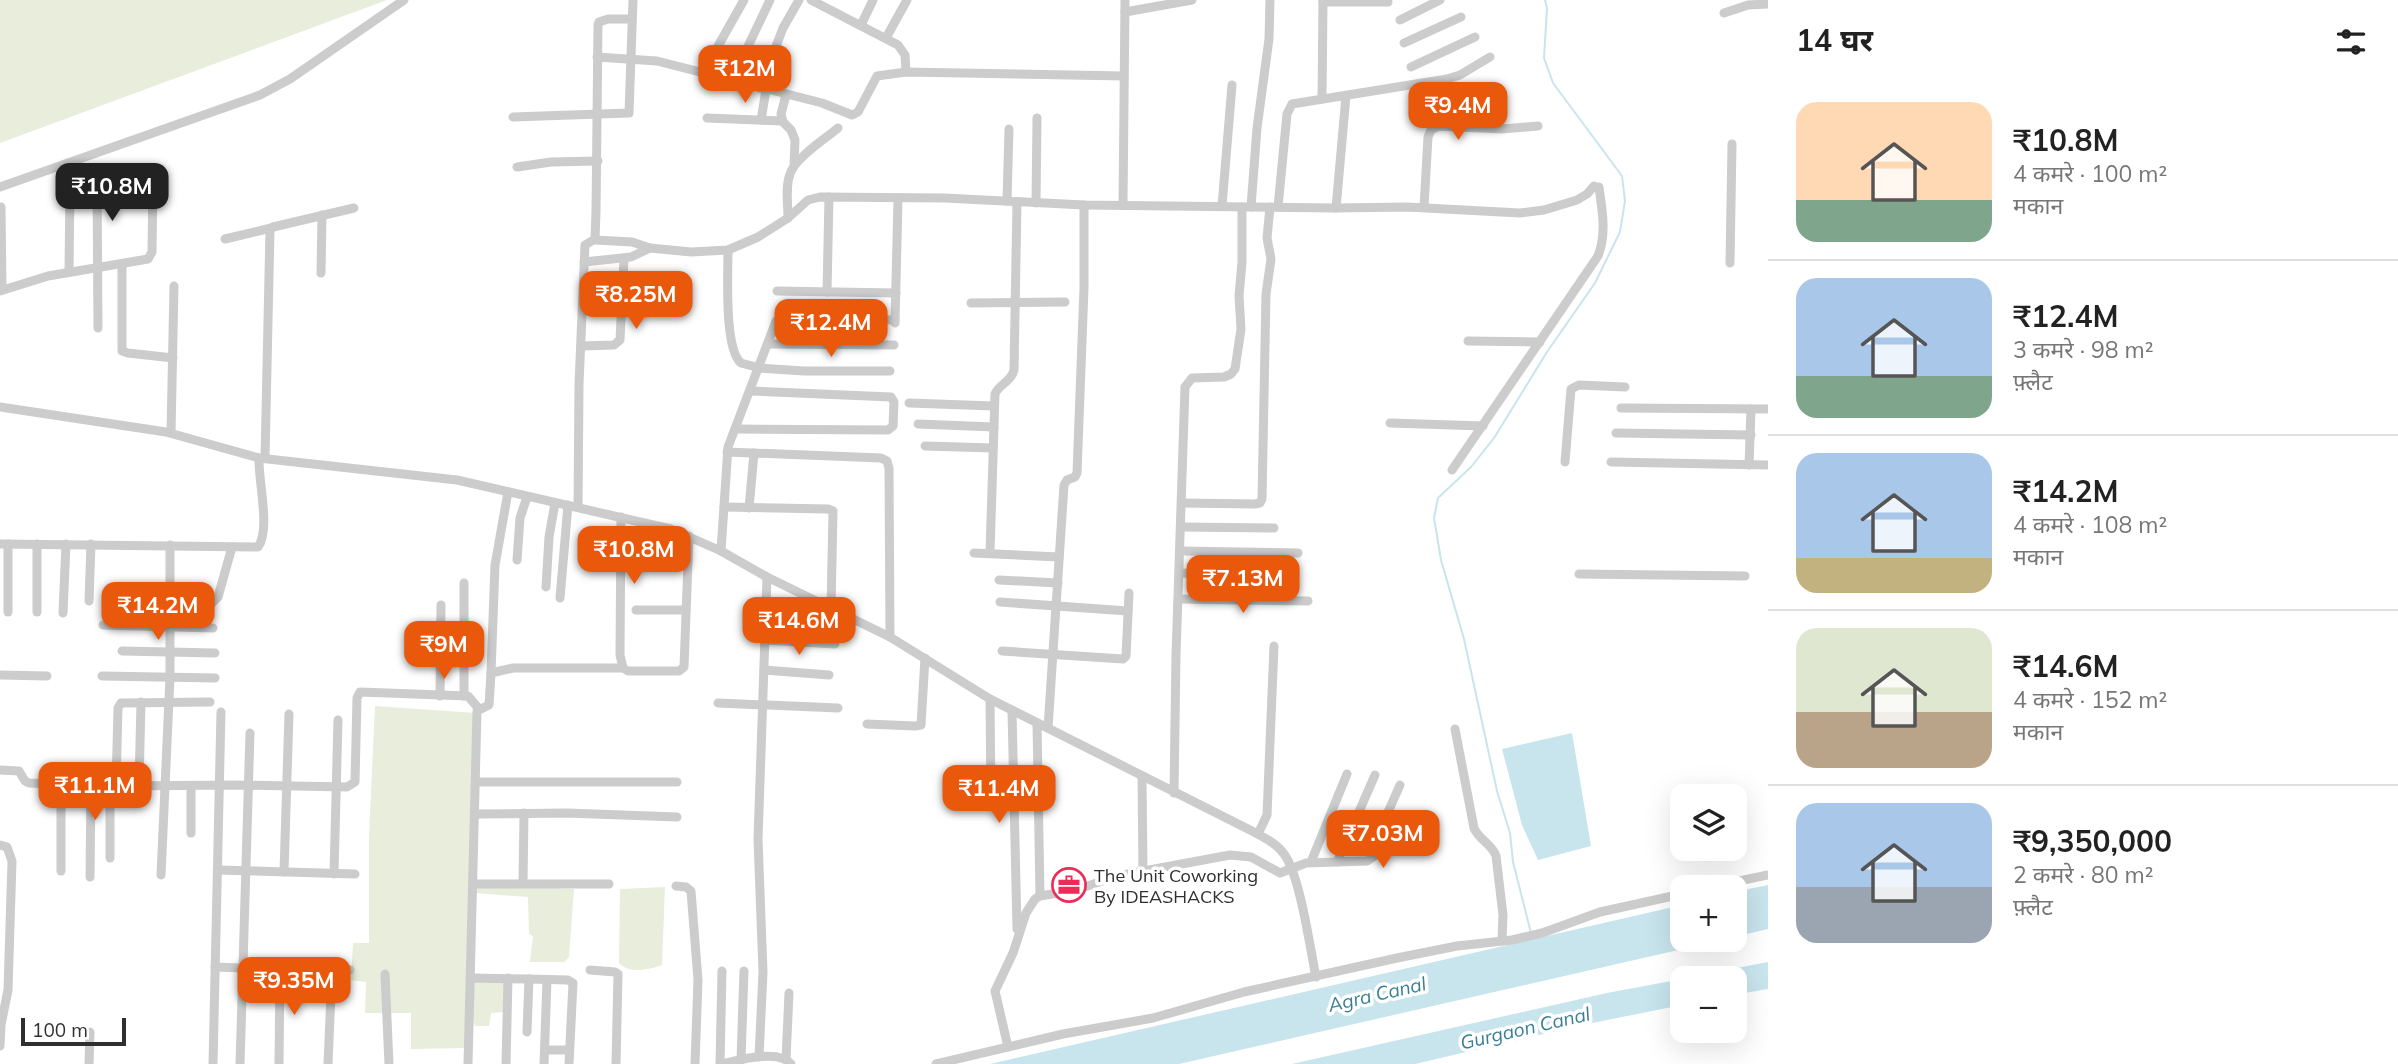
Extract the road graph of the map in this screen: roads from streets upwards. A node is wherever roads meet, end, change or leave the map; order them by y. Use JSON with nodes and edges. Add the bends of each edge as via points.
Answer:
{"nodes":[{"id":1,"x":404,"y":0,"type":"edge"},
{"id":2,"x":633,"y":0,"type":"edge"},
{"id":3,"x":744,"y":0,"type":"edge"},
{"id":4,"x":770,"y":0,"type":"edge"},
{"id":5,"x":799,"y":0,"type":"edge"},
{"id":6,"x":811,"y":0,"type":"edge"},
{"id":7,"x":873,"y":0,"type":"edge"},
{"id":8,"x":907,"y":0,"type":"edge"},
{"id":9,"x":1125,"y":0,"type":"edge"},
{"id":10,"x":1192,"y":0,"type":"edge"},
{"id":11,"x":1270,"y":0,"type":"edge"},
{"id":12,"x":1440,"y":0,"type":"edge"},
{"id":13,"x":1323,"y":1,"type":"edge"},
{"id":14,"x":1388,"y":2,"type":"dead end"},
{"id":15,"x":831,"y":4,"type":"edge"},
{"id":16,"x":1768,"y":4,"type":"edge"},
{"id":17,"x":1125,"y":12,"type":"junction"},
{"id":18,"x":1724,"y":13,"type":"dead end"},
{"id":19,"x":1461,"y":17,"type":"dead end"},
{"id":20,"x":632,"y":19,"type":"junction"},
{"id":21,"x":1401,"y":20,"type":"dead end"},
{"id":22,"x":861,"y":24,"type":"junction"},
{"id":23,"x":1475,"y":37,"type":"dead end"},
{"id":24,"x":886,"y":38,"type":"junction"},
{"id":25,"x":1404,"y":43,"type":"dead end"},
{"id":26,"x":597,"y":57,"type":"junction"},
{"id":27,"x":1490,"y":57,"type":"dead end"},
{"id":28,"x":630,"y":58,"type":"junction"},
{"id":29,"x":1411,"y":67,"type":"dead end"},
{"id":30,"x":906,"y":72,"type":"junction"},
{"id":31,"x":709,"y":73,"type":"junction"},
{"id":32,"x":1124,"y":76,"type":"junction"},
{"id":33,"x":732,"y":80,"type":"junction"},
{"id":34,"x":1232,"y":85,"type":"dead end"},
{"id":35,"x":763,"y":89,"type":"junction"},
{"id":36,"x":786,"y":95,"type":"junction"},
{"id":37,"x":1346,"y":96,"type":"junction"},
{"id":38,"x":1322,"y":99,"type":"junction"},
{"id":39,"x":597,"y":115,"type":"junction"},
{"id":40,"x":513,"y":117,"type":"dead end"},
{"id":41,"x":707,"y":118,"type":"dead end"},
{"id":42,"x":1037,"y":118,"type":"dead end"},
{"id":43,"x":761,"y":120,"type":"junction"},
{"id":44,"x":783,"y":121,"type":"junction"},
{"id":45,"x":1538,"y":126,"type":"dead end"},
{"id":46,"x":838,"y":128,"type":"dead end"},
{"id":47,"x":1009,"y":129,"type":"dead end"},
{"id":48,"x":1732,"y":144,"type":"dead end"},
{"id":49,"x":598,"y":161,"type":"junction"},
{"id":50,"x":794,"y":165,"type":"junction"},
{"id":51,"x":517,"y":167,"type":"dead end"},
{"id":52,"x":97,"y":178,"type":"dead end"},
{"id":53,"x":153,"y":179,"type":"dead end"},
{"id":54,"x":70,"y":185,"type":"dead end"},
{"id":55,"x":0,"y":187,"type":"edge"},
{"id":56,"x":830,"y":197,"type":"junction"},
{"id":57,"x":898,"y":199,"type":"junction"},
{"id":58,"x":1012,"y":202,"type":"junction"},
{"id":59,"x":1036,"y":203,"type":"junction"},
{"id":60,"x":1084,"y":205,"type":"junction"},
{"id":61,"x":1123,"y":205,"type":"junction"},
{"id":62,"x":1222,"y":206,"type":"junction"},
{"id":63,"x":1,"y":207,"type":"edge"},
{"id":64,"x":1247,"y":207,"type":"junction"},
{"id":65,"x":1274,"y":207,"type":"junction"},
{"id":66,"x":1424,"y":207,"type":"junction"},
{"id":67,"x":354,"y":208,"type":"dead end"},
{"id":68,"x":1336,"y":208,"type":"junction"},
{"id":69,"x":322,"y":215,"type":"junction"},
{"id":70,"x":788,"y":218,"type":"junction"},
{"id":71,"x":271,"y":228,"type":"junction"},
{"id":72,"x":225,"y":239,"type":"dead end"},
{"id":73,"x":595,"y":240,"type":"junction"},
{"id":74,"x":650,"y":248,"type":"junction"},
{"id":75,"x":728,"y":250,"type":"junction"},
{"id":76,"x":624,"y":259,"type":"junction"},
{"id":77,"x":584,"y":262,"type":"junction"},
{"id":78,"x":1730,"y":263,"type":"dead end"},
{"id":79,"x":122,"y":264,"type":"junction"},
{"id":80,"x":98,"y":268,"type":"junction"},
{"id":81,"x":69,"y":272,"type":"junction"},
{"id":82,"x":321,"y":273,"type":"dead end"},
{"id":83,"x":174,"y":286,"type":"dead end"},
{"id":84,"x":1,"y":290,"type":"edge"},
{"id":85,"x":777,"y":291,"type":"dead end"},
{"id":86,"x":827,"y":292,"type":"junction"},
{"id":87,"x":896,"y":293,"type":"junction"},
{"id":88,"x":1016,"y":302,"type":"junction"},
{"id":89,"x":1065,"y":302,"type":"dead end"},
{"id":90,"x":971,"y":303,"type":"dead end"},
{"id":91,"x":98,"y":328,"type":"dead end"},
{"id":92,"x":1468,"y":341,"type":"dead end"},
{"id":93,"x":1540,"y":342,"type":"junction"},
{"id":94,"x":768,"y":344,"type":"junction"},
{"id":95,"x":894,"y":345,"type":"dead end"},
{"id":96,"x":581,"y":346,"type":"junction"},
{"id":97,"x":173,"y":358,"type":"junction"},
{"id":98,"x":760,"y":368,"type":"junction"},
{"id":99,"x":890,"y":371,"type":"dead end"},
{"id":100,"x":1625,"y":387,"type":"dead end"},
{"id":101,"x":751,"y":391,"type":"junction"},
{"id":102,"x":909,"y":402,"type":"dead end"},
{"id":103,"x":995,"y":406,"type":"junction"},
{"id":104,"x":0,"y":407,"type":"edge"},
{"id":105,"x":1621,"y":408,"type":"dead end"},
{"id":106,"x":1768,"y":409,"type":"edge"},
{"id":107,"x":1751,"y":410,"type":"junction"},
{"id":108,"x":1391,"y":423,"type":"dead end"},
{"id":109,"x":918,"y":424,"type":"dead end"},
{"id":110,"x":1483,"y":426,"type":"junction"},
{"id":111,"x":994,"y":427,"type":"junction"},
{"id":112,"x":735,"y":429,"type":"junction"},
{"id":113,"x":171,"y":433,"type":"junction"},
{"id":114,"x":1616,"y":433,"type":"dead end"},
{"id":115,"x":1751,"y":435,"type":"junction"},
{"id":116,"x":925,"y":446,"type":"dead end"},
{"id":117,"x":993,"y":448,"type":"junction"},
{"id":118,"x":727,"y":452,"type":"junction"},
{"id":119,"x":754,"y":453,"type":"junction"},
{"id":120,"x":262,"y":458,"type":"junction"},
{"id":121,"x":1565,"y":462,"type":"dead end"},
{"id":122,"x":1611,"y":462,"type":"dead end"},
{"id":123,"x":1749,"y":465,"type":"junction"},
{"id":124,"x":1768,"y":465,"type":"edge"},
{"id":125,"x":1452,"y":470,"type":"dead end"},
{"id":126,"x":508,"y":492,"type":"junction"},
{"id":127,"x":527,"y":497,"type":"junction"},
{"id":128,"x":555,"y":503,"type":"junction"},
{"id":129,"x":1182,"y":503,"type":"junction"},
{"id":130,"x":573,"y":506,"type":"junction"},
{"id":131,"x":724,"y":507,"type":"junction"},
{"id":132,"x":749,"y":508,"type":"junction"},
{"id":133,"x":621,"y":517,"type":"junction"},
{"id":134,"x":1181,"y":527,"type":"junction"},
{"id":135,"x":1274,"y":528,"type":"dead end"},
{"id":136,"x":689,"y":536,"type":"junction"},
{"id":137,"x":4,"y":544,"type":"edge"},
{"id":138,"x":37,"y":544,"type":"junction"},
{"id":139,"x":66,"y":544,"type":"junction"},
{"id":140,"x":92,"y":544,"type":"junction"},
{"id":141,"x":170,"y":545,"type":"junction"},
{"id":142,"x":232,"y":547,"type":"junction"},
{"id":143,"x":721,"y":551,"type":"junction"},
{"id":144,"x":1181,"y":551,"type":"junction"},
{"id":145,"x":974,"y":552,"type":"dead end"},
{"id":146,"x":1298,"y":553,"type":"dead end"},
{"id":147,"x":990,"y":554,"type":"junction"},
{"id":148,"x":1059,"y":557,"type":"junction"},
{"id":149,"x":517,"y":560,"type":"dead end"},
{"id":150,"x":1180,"y":573,"type":"junction"},
{"id":151,"x":1579,"y":574,"type":"dead end"},
{"id":152,"x":1262,"y":576,"type":"dead end"},
{"id":153,"x":1745,"y":576,"type":"dead end"},
{"id":154,"x":767,"y":577,"type":"junction"},
{"id":155,"x":999,"y":580,"type":"dead end"},
{"id":156,"x":464,"y":583,"type":"dead end"},
{"id":157,"x":1058,"y":583,"type":"junction"},
{"id":158,"x":546,"y":587,"type":"dead end"},
{"id":159,"x":1129,"y":593,"type":"dead end"},
{"id":160,"x":560,"y":598,"type":"dead end"},
{"id":161,"x":114,"y":599,"type":"dead end"},
{"id":162,"x":1179,"y":599,"type":"junction"},
{"id":163,"x":89,"y":601,"type":"dead end"},
{"id":164,"x":1308,"y":601,"type":"dead end"},
{"id":165,"x":169,"y":603,"type":"junction"},
{"id":166,"x":1000,"y":603,"type":"dead end"},
{"id":167,"x":441,"y":605,"type":"dead end"},
{"id":168,"x":1056,"y":606,"type":"junction"},
{"id":169,"x":831,"y":609,"type":"junction"},
{"id":170,"x":636,"y":610,"type":"dead end"},
{"id":171,"x":686,"y":610,"type":"junction"},
{"id":172,"x":1128,"y":611,"type":"junction"},
{"id":173,"x":8,"y":612,"type":"dead end"},
{"id":174,"x":37,"y":612,"type":"dead end"},
{"id":175,"x":63,"y":613,"type":"dead end"},
{"id":176,"x":103,"y":625,"type":"dead end"},
{"id":177,"x":169,"y":627,"type":"junction"},
{"id":178,"x":213,"y":628,"type":"dead end"},
{"id":179,"x":890,"y":637,"type":"junction"},
{"id":180,"x":765,"y":640,"type":"junction"},
{"id":181,"x":835,"y":645,"type":"dead end"},
{"id":182,"x":1274,"y":646,"type":"dead end"},
{"id":183,"x":122,"y":651,"type":"dead end"},
{"id":184,"x":1002,"y":651,"type":"dead end"},
{"id":185,"x":169,"y":653,"type":"junction"},
{"id":186,"x":215,"y":653,"type":"dead end"},
{"id":187,"x":1053,"y":655,"type":"junction"},
{"id":188,"x":925,"y":658,"type":"junction"},
{"id":189,"x":623,"y":668,"type":"junction"},
{"id":190,"x":764,"y":670,"type":"junction"},
{"id":191,"x":491,"y":673,"type":"junction"},
{"id":192,"x":0,"y":675,"type":"edge"},
{"id":193,"x":829,"y":675,"type":"dead end"},
{"id":194,"x":47,"y":676,"type":"dead end"},
{"id":195,"x":102,"y":676,"type":"dead end"},
{"id":196,"x":170,"y":677,"type":"junction"},
{"id":197,"x":215,"y":678,"type":"dead end"},
{"id":198,"x":440,"y":696,"type":"junction"},
{"id":199,"x":464,"y":696,"type":"junction"},
{"id":200,"x":990,"y":699,"type":"junction"},
{"id":201,"x":141,"y":702,"type":"junction"},
{"id":202,"x":169,"y":702,"type":"junction"},
{"id":203,"x":210,"y":702,"type":"dead end"},
{"id":204,"x":718,"y":703,"type":"dead end"},
{"id":205,"x":764,"y":704,"type":"junction"},
{"id":206,"x":838,"y":708,"type":"dead end"},
{"id":207,"x":479,"y":709,"type":"junction"},
{"id":208,"x":1012,"y":710,"type":"junction"},
{"id":209,"x":221,"y":712,"type":"dead end"},
{"id":210,"x":289,"y":714,"type":"dead end"},
{"id":211,"x":338,"y":720,"type":"dead end"},
{"id":212,"x":1037,"y":723,"type":"junction"},
{"id":213,"x":867,"y":724,"type":"dead end"},
{"id":214,"x":1048,"y":728,"type":"junction"},
{"id":215,"x":1455,"y":729,"type":"dead end"},
{"id":216,"x":250,"y":733,"type":"dead end"},
{"id":217,"x":0,"y":769,"type":"edge"},
{"id":218,"x":1347,"y":774,"type":"dead end"},
{"id":219,"x":1375,"y":775,"type":"dead end"},
{"id":220,"x":1142,"y":777,"type":"junction"},
{"id":221,"x":476,"y":782,"type":"junction"},
{"id":222,"x":677,"y":782,"type":"dead end"},
{"id":223,"x":61,"y":783,"type":"junction"},
{"id":224,"x":91,"y":785,"type":"junction"},
{"id":225,"x":220,"y":785,"type":"junction"},
{"id":226,"x":1400,"y":785,"type":"dead end"},
{"id":227,"x":113,"y":786,"type":"junction"},
{"id":228,"x":139,"y":786,"type":"junction"},
{"id":229,"x":165,"y":786,"type":"junction"},
{"id":230,"x":191,"y":786,"type":"junction"},
{"id":231,"x":248,"y":786,"type":"junction"},
{"id":232,"x":288,"y":786,"type":"junction"},
{"id":233,"x":337,"y":788,"type":"junction"},
{"id":234,"x":1174,"y":793,"type":"junction"},
{"id":235,"x":991,"y":800,"type":"dead end"},
{"id":236,"x":524,"y":813,"type":"junction"},
{"id":237,"x":476,"y":814,"type":"junction"},
{"id":238,"x":677,"y":817,"type":"dead end"},
{"id":239,"x":191,"y":833,"type":"dead end"},
{"id":240,"x":1258,"y":834,"type":"junction"},
{"id":241,"x":0,"y":845,"type":"edge"},
{"id":242,"x":110,"y":859,"type":"dead end"},
{"id":243,"x":1311,"y":862,"type":"junction"},
{"id":244,"x":1337,"y":862,"type":"junction"},
{"id":245,"x":218,"y":870,"type":"junction"},
{"id":246,"x":246,"y":870,"type":"junction"},
{"id":247,"x":61,"y":871,"type":"dead end"},
{"id":248,"x":1143,"y":871,"type":"junction"},
{"id":249,"x":284,"y":872,"type":"junction"},
{"id":250,"x":1294,"y":873,"type":"junction"},
{"id":251,"x":161,"y":874,"type":"dead end"},
{"id":252,"x":334,"y":874,"type":"junction"},
{"id":253,"x":355,"y":874,"type":"dead end"},
{"id":254,"x":1768,"y":875,"type":"edge"},
{"id":255,"x":90,"y":877,"type":"dead end"},
{"id":256,"x":1747,"y":879,"type":"edge"},
{"id":257,"x":523,"y":883,"type":"junction"},
{"id":258,"x":473,"y":884,"type":"junction"},
{"id":259,"x":609,"y":884,"type":"dead end"},
{"id":260,"x":676,"y":886,"type":"dead end"},
{"id":261,"x":1040,"y":896,"type":"junction"},
{"id":262,"x":1670,"y":897,"type":"edge"},
{"id":263,"x":1017,"y":939,"type":"junction"},
{"id":264,"x":1502,"y":941,"type":"junction"},
{"id":265,"x":215,"y":967,"type":"junction"},
{"id":266,"x":244,"y":967,"type":"junction"},
{"id":267,"x":280,"y":970,"type":"junction"},
{"id":268,"x":332,"y":970,"type":"junction"},
{"id":269,"x":350,"y":970,"type":"dead end"},
{"id":270,"x":590,"y":971,"type":"dead end"},
{"id":271,"x":722,"y":971,"type":"dead end"},
{"id":272,"x":744,"y":971,"type":"dead end"},
{"id":273,"x":385,"y":974,"type":"dead end"},
{"id":274,"x":1316,"y":977,"type":"junction"},
{"id":275,"x":470,"y":978,"type":"junction"},
{"id":276,"x":508,"y":978,"type":"junction"},
{"id":277,"x":529,"y":979,"type":"junction"},
{"id":278,"x":547,"y":980,"type":"junction"},
{"id":279,"x":789,"y":993,"type":"dead end"},
{"id":280,"x":90,"y":1032,"type":"dead end"},
{"id":281,"x":527,"y":1032,"type":"dead end"},
{"id":282,"x":0,"y":1046,"type":"edge"},
{"id":283,"x":1008,"y":1047,"type":"junction"},
{"id":284,"x":545,"y":1050,"type":"junction"},
{"id":285,"x":569,"y":1050,"type":"junction"},
{"id":286,"x":759,"y":1057,"type":"junction"},
{"id":287,"x":741,"y":1060,"type":"junction"},
{"id":288,"x":789,"y":1062,"type":"edge"},
{"id":289,"x":89,"y":1064,"type":"edge"},
{"id":290,"x":213,"y":1064,"type":"edge"},
{"id":291,"x":240,"y":1064,"type":"edge"},
{"id":292,"x":279,"y":1064,"type":"edge"},
{"id":293,"x":328,"y":1064,"type":"edge"},
{"id":294,"x":389,"y":1064,"type":"edge"},
{"id":295,"x":468,"y":1064,"type":"edge"},
{"id":296,"x":506,"y":1064,"type":"edge"},
{"id":297,"x":544,"y":1064,"type":"edge"},
{"id":298,"x":569,"y":1064,"type":"edge"},
{"id":299,"x":616,"y":1064,"type":"edge"},
{"id":300,"x":695,"y":1064,"type":"edge"},
{"id":301,"x":721,"y":1064,"type":"edge"},
{"id":302,"x":936,"y":1064,"type":"edge"}],
"edges":[{"from":1,"to":55,"type":"street","via":[[260,96]]},
{"from":2,"to":20,"type":"street"},
{"from":3,"to":31,"type":"street","via":[[718,46]]},
{"from":4,"to":33,"type":"street"},
{"from":5,"to":35,"type":"street","via":[[783,28]]},
{"from":6,"to":15,"type":"street"},
{"from":7,"to":22,"type":"street"},
{"from":8,"to":24,"type":"street"},
{"from":9,"to":17,"type":"street"},
{"from":10,"to":17,"type":"street"},
{"from":11,"to":64,"type":"street"},
{"from":12,"to":21,"type":"street"},
{"from":13,"to":14,"type":"street"},
{"from":13,"to":38,"type":"street"},
{"from":15,"to":22,"type":"street"},
{"from":16,"to":18,"type":"street"},
{"from":17,"to":32,"type":"street"},
{"from":19,"to":25,"type":"street"},
{"from":20,"to":26,"type":"street","via":[[599,22]]},
{"from":20,"to":28,"type":"street"},
{"from":22,"to":24,"type":"street"},
{"from":23,"to":29,"type":"street"},
{"from":24,"to":30,"type":"street","via":[[904,52]]},
{"from":26,"to":28,"type":"street"},
{"from":26,"to":39,"type":"street"},
{"from":27,"to":37,"type":"street","via":[[1447,79]]},
{"from":28,"to":31,"type":"street"},
{"from":28,"to":39,"type":"street","via":[[629,113]]},
{"from":30,"to":32,"type":"street"},
{"from":30,"to":36,"type":"street","via":[[877,76],[854,114]]},
{"from":31,"to":33,"type":"street"},
{"from":32,"to":61,"type":"street"},
{"from":33,"to":35,"type":"street"},
{"from":34,"to":62,"type":"street"},
{"from":35,"to":36,"type":"street"},
{"from":35,"to":43,"type":"street"},
{"from":36,"to":44,"type":"street"},
{"from":37,"to":38,"type":"street"},
{"from":37,"to":68,"type":"street"},
{"from":38,"to":65,"type":"street","via":[[1289,106]]},
{"from":39,"to":40,"type":"street"},
{"from":39,"to":49,"type":"street"},
{"from":41,"to":43,"type":"street"},
{"from":42,"to":59,"type":"street"},
{"from":43,"to":44,"type":"street"},
{"from":44,"to":50,"type":"street","via":[[795,140]]},
{"from":45,"to":66,"type":"street","via":[[1431,130]]},
{"from":46,"to":50,"type":"street"},
{"from":47,"to":58,"type":"street"},
{"from":48,"to":78,"type":"street"},
{"from":49,"to":51,"type":"street"},
{"from":49,"to":73,"type":"street"},
{"from":50,"to":70,"type":"street","via":[[787,189]]},
{"from":52,"to":80,"type":"street"},
{"from":53,"to":79,"type":"street","via":[[152,252],[146,260]]},
{"from":54,"to":81,"type":"street"},
{"from":56,"to":57,"type":"street"},
{"from":56,"to":70,"type":"street","via":[[808,200]]},
{"from":56,"to":86,"type":"street"},
{"from":57,"to":58,"type":"street"},
{"from":57,"to":87,"type":"street"},
{"from":58,"to":59,"type":"street"},
{"from":58,"to":88,"type":"street"},
{"from":59,"to":60,"type":"street"},
{"from":60,"to":61,"type":"street"},
{"from":60,"to":148,"type":"street","via":[[1077,473],[1065,483]]},
{"from":61,"to":62,"type":"street"},
{"from":62,"to":64,"type":"street"},
{"from":63,"to":84,"type":"street"},
{"from":64,"to":65,"type":"street"},
{"from":64,"to":129,"type":"street","via":[[1235,369],[1227,376],[1186,382]]},
{"from":65,"to":68,"type":"street"},
{"from":65,"to":129,"type":"street","via":[[1267,238],[1271,259],[1266,294],[1262,499],[1255,504]]},
{"from":66,"to":68,"type":"street"},
{"from":66,"to":93,"type":"street","via":[[1528,212],[1577,200],[1597,186],[1603,245]]},
{"from":67,"to":69,"type":"street"},
{"from":69,"to":71,"type":"street"},
{"from":69,"to":82,"type":"street"},
{"from":70,"to":75,"type":"street"},
{"from":71,"to":72,"type":"street"},
{"from":71,"to":120,"type":"street"},
{"from":73,"to":74,"type":"street"},
{"from":73,"to":77,"type":"street","via":[[585,243]]},
{"from":74,"to":75,"type":"street"},
{"from":74,"to":76,"type":"street"},
{"from":75,"to":98,"type":"street","via":[[732,351],[741,363]]},
{"from":76,"to":77,"type":"street"},
{"from":76,"to":96,"type":"street","via":[[620,340],[614,345]]},
{"from":77,"to":96,"type":"street"},
{"from":79,"to":80,"type":"street"},
{"from":79,"to":97,"type":"street","via":[[122,351]]},
{"from":80,"to":81,"type":"street"},
{"from":80,"to":91,"type":"street"},
{"from":81,"to":84,"type":"street"},
{"from":83,"to":97,"type":"street"},
{"from":85,"to":86,"type":"street"},
{"from":86,"to":87,"type":"street"},
{"from":87,"to":94,"type":"street","via":[[895,322],[782,318],[774,324]]},
{"from":88,"to":89,"type":"street"},
{"from":88,"to":90,"type":"street"},
{"from":88,"to":103,"type":"street","via":[[1014,370],[997,390]]},
{"from":92,"to":93,"type":"street"},
{"from":93,"to":110,"type":"street"},
{"from":94,"to":95,"type":"street"},
{"from":94,"to":98,"type":"street"},
{"from":96,"to":130,"type":"street"},
{"from":97,"to":113,"type":"street"},
{"from":98,"to":99,"type":"street"},
{"from":98,"to":101,"type":"street"},
{"from":100,"to":121,"type":"street","via":[[1579,385],[1571,389]]},
{"from":101,"to":112,"type":"street"},
{"from":101,"to":112,"type":"street","via":[[891,397],[893,426],[888,430]]},
{"from":102,"to":103,"type":"street"},
{"from":103,"to":111,"type":"street"},
{"from":104,"to":113,"type":"street"},
{"from":105,"to":107,"type":"street"},
{"from":106,"to":107,"type":"street"},
{"from":107,"to":115,"type":"street"},
{"from":108,"to":110,"type":"street"},
{"from":109,"to":111,"type":"street"},
{"from":110,"to":125,"type":"street"},
{"from":111,"to":117,"type":"street"},
{"from":112,"to":118,"type":"street"},
{"from":113,"to":120,"type":"street"},
{"from":114,"to":115,"type":"street"},
{"from":115,"to":123,"type":"street"},
{"from":116,"to":117,"type":"street"},
{"from":117,"to":147,"type":"street"},
{"from":118,"to":119,"type":"street"},
{"from":118,"to":131,"type":"street"},
{"from":119,"to":132,"type":"street"},
{"from":119,"to":179,"type":"street","via":[[887,461]]},
{"from":120,"to":126,"type":"street","via":[[427,476]]},
{"from":120,"to":142,"type":"street","via":[[258,472],[263,495],[262,543],[254,548]]},
{"from":122,"to":123,"type":"street"},
{"from":123,"to":124,"type":"street"},
{"from":126,"to":127,"type":"street"},
{"from":126,"to":191,"type":"street","via":[[495,565]]},
{"from":127,"to":128,"type":"street"},
{"from":127,"to":149,"type":"street","via":[[520,518]]},
{"from":128,"to":130,"type":"street"},
{"from":128,"to":158,"type":"street"},
{"from":129,"to":134,"type":"street"},
{"from":130,"to":133,"type":"street"},
{"from":130,"to":160,"type":"street"},
{"from":131,"to":132,"type":"street"},
{"from":131,"to":143,"type":"street"},
{"from":132,"to":169,"type":"street","via":[[833,511]]},
{"from":133,"to":136,"type":"street"},
{"from":133,"to":189,"type":"street"},
{"from":134,"to":135,"type":"street"},
{"from":134,"to":144,"type":"street"},
{"from":136,"to":143,"type":"street"},
{"from":136,"to":171,"type":"street"},
{"from":137,"to":138,"type":"street"},
{"from":137,"to":173,"type":"street"},
{"from":138,"to":139,"type":"street"},
{"from":138,"to":174,"type":"street"},
{"from":139,"to":140,"type":"street"},
{"from":139,"to":175,"type":"street"},
{"from":140,"to":141,"type":"street"},
{"from":140,"to":163,"type":"street"},
{"from":141,"to":142,"type":"street"},
{"from":141,"to":165,"type":"street"},
{"from":142,"to":165,"type":"street","via":[[216,601]]},
{"from":143,"to":154,"type":"street"},
{"from":144,"to":146,"type":"street"},
{"from":144,"to":150,"type":"street"},
{"from":145,"to":147,"type":"street"},
{"from":147,"to":148,"type":"street"},
{"from":148,"to":157,"type":"street"},
{"from":150,"to":152,"type":"street"},
{"from":150,"to":162,"type":"street"},
{"from":151,"to":153,"type":"street"},
{"from":154,"to":169,"type":"street"},
{"from":154,"to":180,"type":"street"},
{"from":155,"to":157,"type":"street"},
{"from":156,"to":199,"type":"street"},
{"from":157,"to":168,"type":"street"},
{"from":159,"to":172,"type":"street"},
{"from":161,"to":165,"type":"street"},
{"from":162,"to":164,"type":"street"},
{"from":162,"to":234,"type":"street"},
{"from":165,"to":177,"type":"street"},
{"from":166,"to":168,"type":"street"},
{"from":167,"to":198,"type":"street"},
{"from":168,"to":172,"type":"street"},
{"from":168,"to":187,"type":"street"},
{"from":169,"to":179,"type":"street"},
{"from":170,"to":171,"type":"street"},
{"from":171,"to":189,"type":"street","via":[[682,670]]},
{"from":172,"to":187,"type":"street","via":[[1123,659]]},
{"from":176,"to":177,"type":"street"},
{"from":177,"to":178,"type":"street"},
{"from":177,"to":185,"type":"street"},
{"from":179,"to":188,"type":"street"},
{"from":180,"to":181,"type":"street"},
{"from":180,"to":190,"type":"street"},
{"from":182,"to":240,"type":"street","via":[[1267,807]]},
{"from":183,"to":185,"type":"street"},
{"from":184,"to":187,"type":"street"},
{"from":185,"to":186,"type":"street"},
{"from":185,"to":196,"type":"street"},
{"from":187,"to":214,"type":"street"},
{"from":188,"to":200,"type":"street"},
{"from":188,"to":213,"type":"street","via":[[921,724]]},
{"from":189,"to":191,"type":"street","via":[[513,668]]},
{"from":190,"to":193,"type":"street"},
{"from":190,"to":205,"type":"street"},
{"from":191,"to":207,"type":"street","via":[[489,705]]},
{"from":192,"to":194,"type":"street"},
{"from":195,"to":196,"type":"street"},
{"from":196,"to":197,"type":"street"},
{"from":196,"to":202,"type":"street"},
{"from":198,"to":199,"type":"street"},
{"from":198,"to":233,"type":"street","via":[[360,692],[355,782]]},
{"from":199,"to":207,"type":"street"},
{"from":200,"to":208,"type":"street"},
{"from":200,"to":235,"type":"street"},
{"from":201,"to":202,"type":"street"},
{"from":201,"to":227,"type":"street","via":[[124,702],[118,708]]},
{"from":201,"to":228,"type":"street"},
{"from":202,"to":203,"type":"street"},
{"from":202,"to":229,"type":"street"},
{"from":204,"to":205,"type":"street"},
{"from":205,"to":206,"type":"street"},
{"from":205,"to":286,"type":"street","via":[[758,839],[763,972]]},
{"from":207,"to":221,"type":"street"},
{"from":208,"to":212,"type":"street"},
{"from":208,"to":263,"type":"street"},
{"from":209,"to":225,"type":"street"},
{"from":210,"to":232,"type":"street"},
{"from":211,"to":233,"type":"street"},
{"from":212,"to":214,"type":"street"},
{"from":212,"to":261,"type":"street"},
{"from":214,"to":220,"type":"street"},
{"from":215,"to":264,"type":"street","via":[[1474,828],[1496,856]]},
{"from":216,"to":231,"type":"street"},
{"from":217,"to":223,"type":"street","via":[[19,771],[26,782]]},
{"from":218,"to":243,"type":"street"},
{"from":219,"to":244,"type":"street"},
{"from":220,"to":234,"type":"street"},
{"from":220,"to":248,"type":"street"},
{"from":221,"to":222,"type":"street"},
{"from":221,"to":237,"type":"street"},
{"from":223,"to":224,"type":"street"},
{"from":223,"to":247,"type":"street"},
{"from":224,"to":227,"type":"street"},
{"from":224,"to":255,"type":"street"},
{"from":225,"to":230,"type":"street"},
{"from":225,"to":231,"type":"street"},
{"from":225,"to":245,"type":"street"},
{"from":226,"to":244,"type":"street","via":[[1380,830],[1375,858]]},
{"from":227,"to":228,"type":"street"},
{"from":227,"to":242,"type":"street"},
{"from":228,"to":229,"type":"street"},
{"from":229,"to":230,"type":"street"},
{"from":229,"to":251,"type":"street"},
{"from":230,"to":239,"type":"street"},
{"from":231,"to":232,"type":"street"},
{"from":231,"to":246,"type":"street"},
{"from":232,"to":233,"type":"street"},
{"from":232,"to":249,"type":"street"},
{"from":233,"to":252,"type":"street"},
{"from":234,"to":240,"type":"street"},
{"from":236,"to":237,"type":"street"},
{"from":236,"to":238,"type":"street"},
{"from":236,"to":257,"type":"street"},
{"from":237,"to":258,"type":"street"},
{"from":240,"to":250,"type":"street","via":[[1279,847]]},
{"from":241,"to":282,"type":"street","via":[[12,856],[8,990]]},
{"from":243,"to":244,"type":"street"},
{"from":243,"to":250,"type":"street"},
{"from":245,"to":246,"type":"street"},
{"from":245,"to":265,"type":"street"},
{"from":246,"to":249,"type":"street"},
{"from":246,"to":266,"type":"street"},
{"from":248,"to":250,"type":"street","via":[[1241,854],[1278,872]]},
{"from":248,"to":261,"type":"street"},
{"from":249,"to":252,"type":"street"},
{"from":250,"to":274,"type":"street"},
{"from":252,"to":253,"type":"street"},
{"from":254,"to":256,"type":"street"},
{"from":257,"to":258,"type":"street"},
{"from":257,"to":259,"type":"street"},
{"from":258,"to":275,"type":"street"},
{"from":260,"to":300,"type":"street","via":[[691,891],[698,980]]},
{"from":261,"to":263,"type":"street","via":[[1026,913]]},
{"from":262,"to":264,"type":"street"},
{"from":263,"to":283,"type":"street","via":[[995,991]]},
{"from":264,"to":274,"type":"street","via":[[1457,946]]},
{"from":265,"to":266,"type":"street"},
{"from":265,"to":290,"type":"street"},
{"from":266,"to":267,"type":"street"},
{"from":266,"to":291,"type":"street"},
{"from":267,"to":268,"type":"street"},
{"from":267,"to":292,"type":"street"},
{"from":268,"to":269,"type":"street"},
{"from":268,"to":293,"type":"street"},
{"from":270,"to":299,"type":"street","via":[[619,976]]},
{"from":271,"to":301,"type":"street"},
{"from":272,"to":287,"type":"street"},
{"from":273,"to":294,"type":"street"},
{"from":274,"to":283,"type":"street","via":[[1158,1017]]},
{"from":275,"to":276,"type":"street"},
{"from":275,"to":295,"type":"street"},
{"from":276,"to":277,"type":"street"},
{"from":276,"to":296,"type":"street"},
{"from":277,"to":278,"type":"street"},
{"from":277,"to":281,"type":"street"},
{"from":278,"to":284,"type":"street"},
{"from":278,"to":285,"type":"street","via":[[573,983]]},
{"from":279,"to":288,"type":"street"},
{"from":280,"to":289,"type":"street"},
{"from":283,"to":302,"type":"street"},
{"from":284,"to":285,"type":"street"},
{"from":284,"to":297,"type":"street"},
{"from":285,"to":298,"type":"street"},
{"from":286,"to":287,"type":"street"},
{"from":286,"to":288,"type":"street"},
{"from":287,"to":301,"type":"street"}]}
